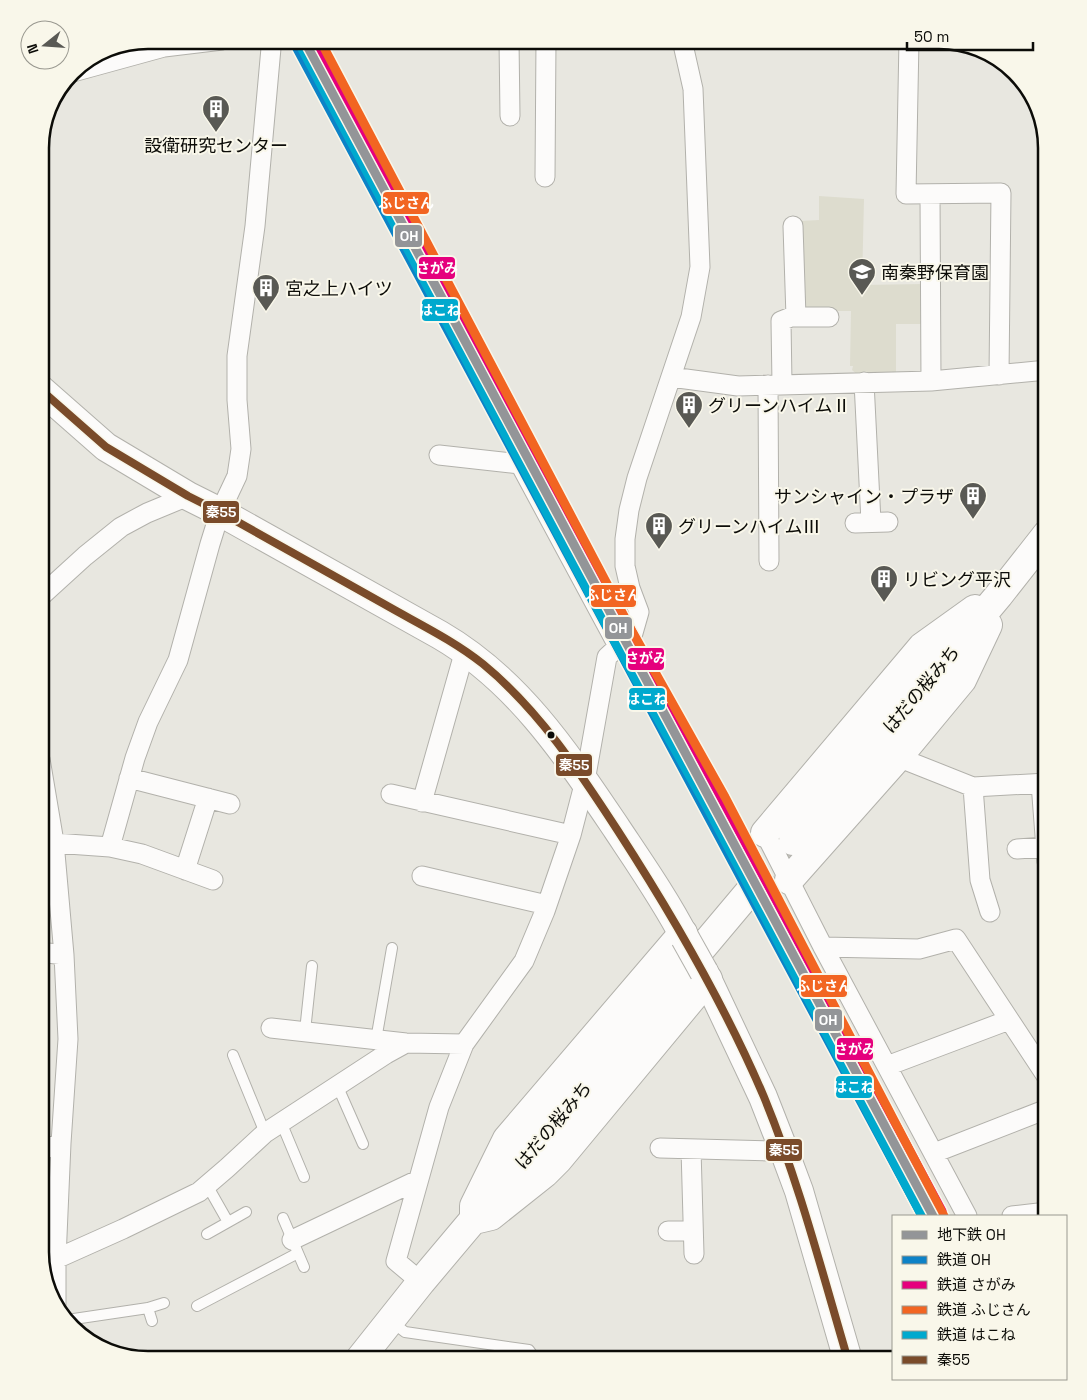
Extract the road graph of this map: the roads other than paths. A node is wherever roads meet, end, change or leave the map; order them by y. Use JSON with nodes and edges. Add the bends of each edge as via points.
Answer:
{"nodes":[{"id":1,"x":146,"y":49,"type":"edge"},
{"id":2,"x":271,"y":49,"type":"edge"},
{"id":3,"x":508,"y":49,"type":"edge"},
{"id":4,"x":551,"y":49,"type":"edge"},
{"id":5,"x":684,"y":49,"type":"edge"},
{"id":6,"x":909,"y":49,"type":"edge"},
{"id":7,"x":97,"y":63,"type":"edge"},
{"id":8,"x":510,"y":116,"type":"dead end"},
{"id":9,"x":545,"y":176,"type":"dead end"},
{"id":10,"x":930,"y":195,"type":"junction"},
{"id":11,"x":788,"y":236,"type":"dead end"},
{"id":12,"x":829,"y":316,"type":"dead end"},
{"id":13,"x":796,"y":317,"type":"junction"},
{"id":14,"x":1038,"y":371,"type":"edge"},
{"id":15,"x":999,"y":375,"type":"junction"},
{"id":16,"x":671,"y":377,"type":"junction"},
{"id":17,"x":931,"y":380,"type":"junction"},
{"id":18,"x":864,"y":382,"type":"junction"},
{"id":19,"x":775,"y":384,"type":"junction"},
{"id":20,"x":49,"y":397,"type":"edge"},
{"id":21,"x":439,"y":455,"type":"dead end"},
{"id":22,"x":188,"y":496,"type":"junction"},
{"id":23,"x":220,"y":512,"type":"junction"},
{"id":24,"x":871,"y":522,"type":"dead end"},
{"id":25,"x":1038,"y":545,"type":"edge"},
{"id":26,"x":769,"y":561,"type":"dead end"},
{"id":27,"x":49,"y":589,"type":"edge"},
{"id":28,"x":999,"y":595,"type":"junction"},
{"id":29,"x":618,"y":646,"type":"junction"},
{"id":30,"x":466,"y":650,"type":"junction"},
{"id":31,"x":899,"y":756,"type":"junction"},
{"id":32,"x":129,"y":778,"type":"junction"},
{"id":33,"x":585,"y":781,"type":"junction"},
{"id":34,"x":1038,"y":783,"type":"edge"},
{"id":35,"x":974,"y":787,"type":"junction"},
{"id":36,"x":391,"y":794,"type":"dead end"},
{"id":37,"x":208,"y":798,"type":"junction"},
{"id":38,"x":422,"y":802,"type":"junction"},
{"id":39,"x":230,"y":804,"type":"dead end"},
{"id":40,"x":765,"y":833,"type":"joint"},
{"id":41,"x":571,"y":835,"type":"junction"},
{"id":42,"x":793,"y":841,"type":"tunnel mouth"},
{"id":43,"x":49,"y":842,"type":"edge"},
{"id":44,"x":110,"y":846,"type":"junction"},
{"id":45,"x":1016,"y":849,"type":"dead end"},
{"id":46,"x":1038,"y":853,"type":"edge"},
{"id":47,"x":49,"y":855,"type":"edge"},
{"id":48,"x":186,"y":870,"type":"junction"},
{"id":49,"x":422,"y":876,"type":"dead end"},
{"id":50,"x":213,"y":880,"type":"dead end"},
{"id":51,"x":789,"y":880,"type":"junction"},
{"id":52,"x":749,"y":892,"type":"tunnel mouth"},
{"id":53,"x":547,"y":905,"type":"junction"},
{"id":54,"x":990,"y":912,"type":"dead end"},
{"id":55,"x":684,"y":936,"type":"junction"},
{"id":56,"x":823,"y":947,"type":"junction"},
{"id":57,"x":392,"y":948,"type":"dead end"},
{"id":58,"x":49,"y":954,"type":"edge"},
{"id":59,"x":64,"y":956,"type":"junction"},
{"id":60,"x":312,"y":966,"type":"dead end"},
{"id":61,"x":706,"y":976,"type":"junction"},
{"id":62,"x":1009,"y":1020,"type":"junction"},
{"id":63,"x":271,"y":1028,"type":"dead end"},
{"id":64,"x":305,"y":1032,"type":"junction"},
{"id":65,"x":376,"y":1040,"type":"junction"},
{"id":66,"x":406,"y":1043,"type":"junction"},
{"id":67,"x":464,"y":1044,"type":"junction"},
{"id":68,"x":233,"y":1055,"type":"dead end"},
{"id":69,"x":1038,"y":1064,"type":"edge"},
{"id":70,"x":887,"y":1066,"type":"junction"},
{"id":71,"x":337,"y":1085,"type":"junction"},
{"id":72,"x":1038,"y":1113,"type":"edge"},
{"id":73,"x":281,"y":1122,"type":"junction"},
{"id":74,"x":265,"y":1133,"type":"junction"},
{"id":75,"x":61,"y":1143,"type":"junction"},
{"id":76,"x":363,"y":1144,"type":"dead end"},
{"id":77,"x":49,"y":1147,"type":"edge"},
{"id":78,"x":660,"y":1148,"type":"dead end"},
{"id":79,"x":783,"y":1148,"type":"junction"},
{"id":80,"x":691,"y":1149,"type":"junction"},
{"id":81,"x":934,"y":1153,"type":"junction"},
{"id":82,"x":304,"y":1177,"type":"dead end"},
{"id":83,"x":418,"y":1180,"type":"junction"},
{"id":84,"x":207,"y":1185,"type":"junction"},
{"id":85,"x":246,"y":1212,"type":"dead end"},
{"id":86,"x":1038,"y":1213,"type":"edge"},
{"id":87,"x":966,"y":1215,"type":"edge"},
{"id":88,"x":1021,"y":1215,"type":"edge"},
{"id":89,"x":283,"y":1218,"type":"dead end"},
{"id":90,"x":474,"y":1220,"type":"junction"},
{"id":91,"x":228,"y":1222,"type":"junction"},
{"id":92,"x":668,"y":1231,"type":"dead end"},
{"id":93,"x":693,"y":1231,"type":"junction"},
{"id":94,"x":207,"y":1234,"type":"dead end"},
{"id":95,"x":295,"y":1246,"type":"junction"},
{"id":96,"x":694,"y":1254,"type":"dead end"},
{"id":97,"x":56,"y":1259,"type":"junction"},
{"id":98,"x":304,"y":1267,"type":"dead end"},
{"id":99,"x":421,"y":1282,"type":"junction"},
{"id":100,"x":55,"y":1287,"type":"edge"},
{"id":101,"x":164,"y":1303,"type":"dead end"},
{"id":102,"x":197,"y":1306,"type":"dead end"},
{"id":103,"x":148,"y":1308,"type":"junction"},
{"id":104,"x":74,"y":1319,"type":"edge"},
{"id":105,"x":390,"y":1320,"type":"junction"},
{"id":106,"x":152,"y":1321,"type":"dead end"},
{"id":107,"x":366,"y":1351,"type":"edge"},
{"id":108,"x":530,"y":1351,"type":"edge"},
{"id":109,"x":845,"y":1351,"type":"edge"}],
"edges":[{"from":1,"to":7,"type":"street"},
{"from":2,"to":23,"type":"street","via":[[255,226],[236,356],[241,449],[237,476]]},
{"from":3,"to":8,"type":"street","via":[[502,82]]},
{"from":4,"to":9,"type":"street","via":[[553,124]]},
{"from":5,"to":16,"type":"street","via":[[692,89],[700,267],[691,317]]},
{"from":6,"to":10,"type":"street","via":[[906,194]]},
{"from":10,"to":15,"type":"street","via":[[1001,193]]},
{"from":10,"to":17,"type":"street"},
{"from":11,"to":13,"type":"street"},
{"from":12,"to":13,"type":"street"},
{"from":13,"to":19,"type":"street","via":[[781,321]]},
{"from":14,"to":15,"type":"street"},
{"from":15,"to":17,"type":"street"},
{"from":16,"to":19,"type":"street","via":[[738,386]]},
{"from":16,"to":29,"type":"street","via":[[629,510],[625,566],[640,612],[633,633]]},
{"from":17,"to":18,"type":"street"},
{"from":18,"to":19,"type":"street"},
{"from":18,"to":24,"type":"street","via":[[875,456]]},
{"from":19,"to":26,"type":"street","via":[[761,479]]},
{"from":20,"to":22,"type":"main road","via":[[106,447]]},
{"from":21,"to":29,"type":"street","via":[[520,464]]},
{"from":22,"to":23,"type":"main road"},
{"from":22,"to":27,"type":"street","via":[[121,527]]},
{"from":23,"to":30,"type":"main road"},
{"from":23,"to":32,"type":"street","via":[[178,660],[148,722]]},
{"from":25,"to":28,"type":"main road","name":"はだの桜みち"},
{"from":28,"to":31,"type":"main road","via":[[992,618],[962,680]]},
{"from":28,"to":40,"type":"main road","via":[[922,647]]},
{"from":28,"to":42,"type":"main road","name":"はだの桜みち"},
{"from":29,"to":33,"type":"street","via":[[607,657]]},
{"from":30,"to":33,"type":"main road","via":[[524,703]]},
{"from":30,"to":38,"type":"street"},
{"from":31,"to":35,"type":"street"},
{"from":31,"to":51,"type":"main road"},
{"from":32,"to":37,"type":"street"},
{"from":32,"to":44,"type":"street"},
{"from":33,"to":41,"type":"street"},
{"from":33,"to":55,"type":"main road"},
{"from":34,"to":35,"type":"street"},
{"from":35,"to":54,"type":"street","via":[[980,880]]},
{"from":36,"to":38,"type":"street"},
{"from":37,"to":39,"type":"street"},
{"from":37,"to":48,"type":"street"},
{"from":38,"to":41,"type":"street"},
{"from":40,"to":51,"type":"street"},
{"from":41,"to":53,"type":"street"},
{"from":43,"to":44,"type":"street"},
{"from":44,"to":48,"type":"street"},
{"from":45,"to":46,"type":"street"},
{"from":47,"to":59,"type":"street"},
{"from":48,"to":50,"type":"street"},
{"from":49,"to":53,"type":"street"},
{"from":51,"to":56,"type":"street"},
{"from":52,"to":90,"type":"main road","name":"はだの桜みち"},
{"from":53,"to":67,"type":"street","via":[[524,961]]},
{"from":55,"to":61,"type":"main road","bridge":true},
{"from":55,"to":90,"type":"main road","via":[[507,1140],[474,1206]]},
{"from":56,"to":62,"type":"street","via":[[919,948],[956,939]]},
{"from":56,"to":70,"type":"street"},
{"from":57,"to":65,"type":"lane"},
{"from":58,"to":59,"type":"street"},
{"from":59,"to":75,"type":"street","via":[[68,1040]]},
{"from":60,"to":64,"type":"lane"},
{"from":61,"to":79,"type":"main road","via":[[763,1097]]},
{"from":61,"to":90,"type":"main road","via":[[558,1160],[491,1216]]},
{"from":62,"to":69,"type":"street"},
{"from":62,"to":70,"type":"street"},
{"from":63,"to":64,"type":"street"},
{"from":64,"to":65,"type":"street"},
{"from":65,"to":66,"type":"street"},
{"from":66,"to":67,"type":"street"},
{"from":66,"to":71,"type":"street"},
{"from":67,"to":83,"type":"street","via":[[439,1107]]},
{"from":68,"to":74,"type":"lane"},
{"from":70,"to":81,"type":"street"},
{"from":71,"to":73,"type":"street"},
{"from":71,"to":76,"type":"lane"},
{"from":72,"to":81,"type":"street"},
{"from":73,"to":74,"type":"street"},
{"from":73,"to":82,"type":"lane"},
{"from":74,"to":84,"type":"street"},
{"from":75,"to":77,"type":"street"},
{"from":75,"to":97,"type":"street"},
{"from":78,"to":80,"type":"street"},
{"from":79,"to":80,"type":"street","via":[[769,1151]]},
{"from":79,"to":109,"type":"main road","via":[[799,1191]]},
{"from":80,"to":93,"type":"street"},
{"from":81,"to":87,"type":"street"},
{"from":83,"to":95,"type":"street"},
{"from":83,"to":99,"type":"street","via":[[396,1261]]},
{"from":84,"to":91,"type":"lane"},
{"from":84,"to":97,"type":"street","via":[[199,1192]]},
{"from":85,"to":91,"type":"lane"},
{"from":86,"to":88,"type":"street"},
{"from":89,"to":95,"type":"lane"},
{"from":90,"to":99,"type":"main road","name":"はだの桜みち"},
{"from":91,"to":94,"type":"lane"},
{"from":92,"to":93,"type":"street"},
{"from":93,"to":96,"type":"street"},
{"from":95,"to":98,"type":"lane"},
{"from":95,"to":102,"type":"lane"},
{"from":97,"to":100,"type":"street"},
{"from":99,"to":105,"type":"main road","name":"はだの桜みち"},
{"from":101,"to":103,"type":"lane"},
{"from":103,"to":104,"type":"lane"},
{"from":103,"to":106,"type":"lane"},
{"from":105,"to":107,"type":"main road","name":"はだの桜みち"},
{"from":105,"to":108,"type":"lane","via":[[405,1332]]}]}
